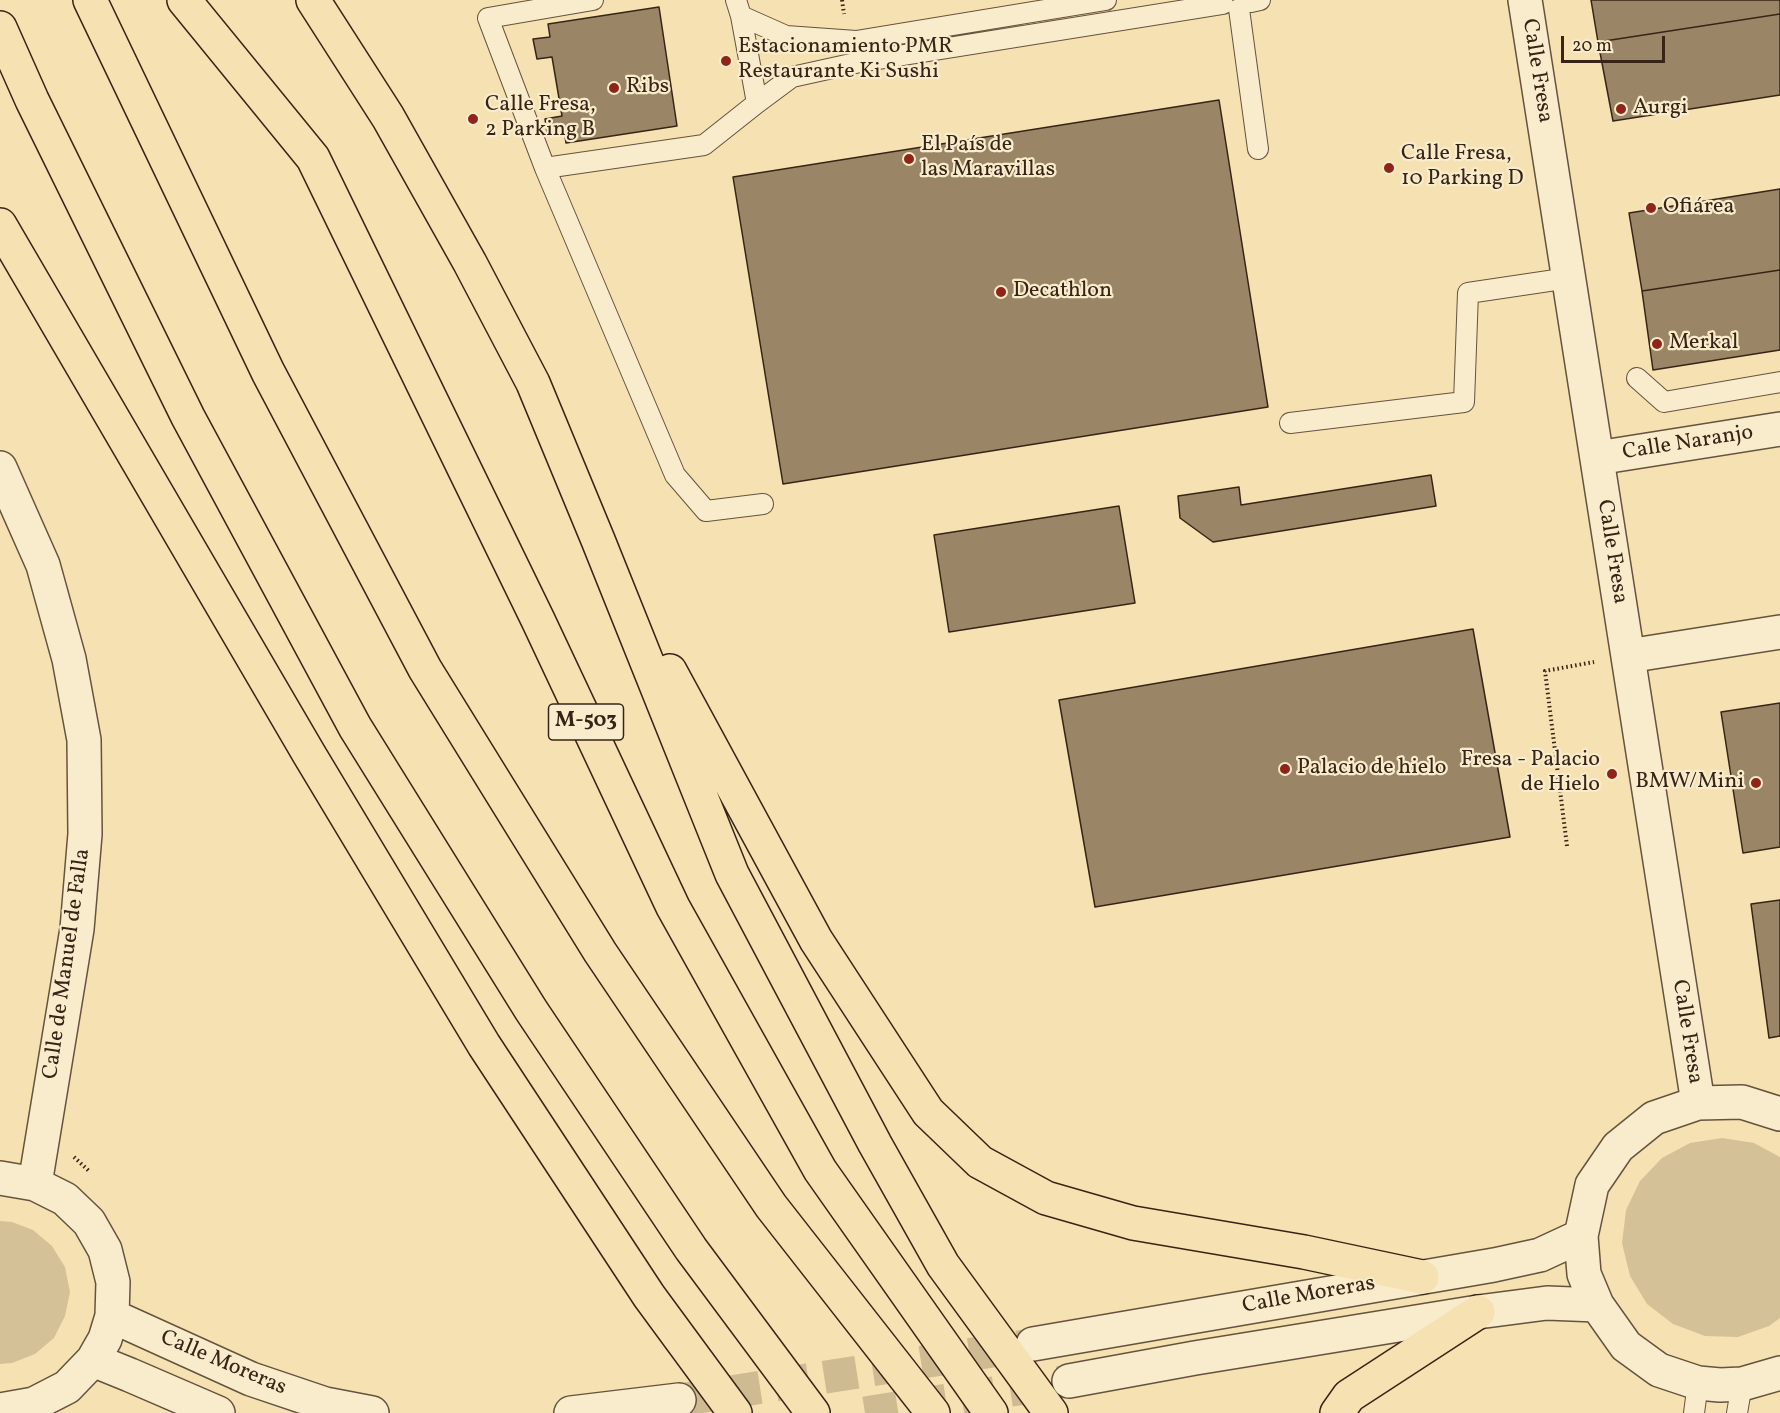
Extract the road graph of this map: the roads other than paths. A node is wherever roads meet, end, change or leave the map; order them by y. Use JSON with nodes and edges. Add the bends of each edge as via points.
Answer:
{"nodes":[{"id":1,"x":90,"y":0,"type":"edge"},
{"id":2,"x":313,"y":0,"type":"edge"},
{"id":3,"x":593,"y":0,"type":"edge"},
{"id":4,"x":1106,"y":0,"type":"edge"},
{"id":5,"x":1241,"y":2,"type":"edge"},
{"id":6,"x":739,"y":8,"type":"edge"},
{"id":7,"x":1521,"y":8,"type":"edge"},
{"id":8,"x":193,"y":11,"type":"edge"},
{"id":9,"x":0,"y":28,"type":"edge"},
{"id":10,"x":758,"y":103,"type":"junction"},
{"id":11,"x":1258,"y":149,"type":"dead end"},
{"id":12,"x":545,"y":168,"type":"junction"},
{"id":13,"x":0,"y":225,"type":"edge"},
{"id":14,"x":1569,"y":278,"type":"junction"},
{"id":15,"x":1637,"y":378,"type":"dead end"},
{"id":16,"x":1780,"y":382,"type":"edge"},
{"id":17,"x":1290,"y":423,"type":"dead end"},
{"id":18,"x":1780,"y":429,"type":"edge"},
{"id":19,"x":1597,"y":458,"type":"junction"},
{"id":20,"x":0,"y":468,"type":"edge"},
{"id":21,"x":763,"y":504,"type":"dead end"},
{"id":22,"x":598,"y":540,"type":"junction"},
{"id":23,"x":1780,"y":632,"type":"edge"},
{"id":24,"x":1628,"y":657,"type":"junction"},
{"id":25,"x":1698,"y":1103,"type":"junction"},
{"id":26,"x":1780,"y":1114,"type":"edge"},
{"id":27,"x":0,"y":1178,"type":"edge"},
{"id":28,"x":35,"y":1184,"type":"junction"},
{"id":29,"x":1581,"y":1236,"type":"junction"},
{"id":30,"x":1422,"y":1277,"type":"junction"},
{"id":31,"x":1597,"y":1305,"type":"junction"},
{"id":32,"x":1478,"y":1312,"type":"junction"},
{"id":33,"x":112,"y":1316,"type":"junction"},
{"id":34,"x":1033,"y":1344,"type":"tunnel mouth"},
{"id":35,"x":93,"y":1360,"type":"junction"},
{"id":36,"x":1780,"y":1373,"type":"edge"},
{"id":37,"x":1069,"y":1381,"type":"tunnel mouth"},
{"id":38,"x":1696,"y":1398,"type":"edge"},
{"id":39,"x":1740,"y":1398,"type":"edge"},
{"id":40,"x":680,"y":1400,"type":"tunnel mouth"},
{"id":41,"x":25,"y":1409,"type":"edge"},
{"id":42,"x":218,"y":1413,"type":"edge"},
{"id":43,"x":372,"y":1413,"type":"edge"},
{"id":44,"x":571,"y":1413,"type":"edge"},
{"id":45,"x":735,"y":1413,"type":"edge"},
{"id":46,"x":813,"y":1413,"type":"edge"},
{"id":47,"x":933,"y":1413,"type":"edge"},
{"id":48,"x":991,"y":1413,"type":"edge"},
{"id":49,"x":1051,"y":1413,"type":"edge"},
{"id":50,"x":1337,"y":1413,"type":"edge"}],
"edges":[{"from":1,"to":47,"type":"highway","via":[[268,372],[426,669],[600,952],[771,1206]]},
{"from":2,"to":22,"type":"highway","via":[[388,117],[470,263],[533,383]]},
{"from":3,"to":12,"type":"lane","via":[[488,18]]},
{"from":4,"to":6,"type":"lane","via":[[856,41],[786,36]]},
{"from":5,"to":10,"type":"lane","via":[[860,62],[792,77]]},
{"from":5,"to":11,"type":"lane"},
{"from":6,"to":10,"type":"lane"},
{"from":7,"to":14,"type":"street","name":"Calle Fresa"},
{"from":8,"to":48,"type":"highway","number":"M-503","via":[[313,158],[673,907],[820,1170]]},
{"from":9,"to":46,"type":"highway","via":[[188,417],[355,727],[531,1010],[691,1249]]},
{"from":10,"to":12,"type":"lane","via":[[704,145]]},
{"from":12,"to":21,"type":"lane","via":[[675,475],[706,511]]},
{"from":13,"to":45,"type":"highway","via":[[484,1045],[649,1296]]},
{"from":14,"to":17,"type":"lane","via":[[1468,293],[1464,402]]},
{"from":14,"to":19,"type":"street","name":"Calle Fresa"},
{"from":15,"to":16,"type":"lane","via":[[1664,402]]},
{"from":18,"to":19,"type":"street","name":"Calle Naranjo"},
{"from":19,"to":24,"type":"street","name":"Calle Fresa"},
{"from":20,"to":28,"type":"street","name":"Calle de Manuel de Falla","via":[[44,565],[69,659],[84,740],[85,834],[77,929]]},
{"from":22,"to":30,"type":"highway","via":[[816,940],[928,1112],[980,1162],[1046,1198],[1133,1223]]},
{"from":22,"to":49,"type":"highway","via":[[732,874],[943,1265]]},
{"from":23,"to":24,"type":"street"},
{"from":24,"to":25,"type":"street","name":"Calle Fresa"},
{"from":25,"to":26,"type":"street","via":[[1742,1102]]},
{"from":25,"to":29,"type":"street","via":[[1654,1118],[1618,1147],[1592,1185]]},
{"from":27,"to":28,"type":"street"},
{"from":28,"to":33,"type":"street","via":[[65,1199],[89,1222],[105,1250],[113,1282]]},
{"from":29,"to":30,"type":"street","name":"Calle Moreras","via":[[1540,1256]]},
{"from":29,"to":31,"type":"street","via":[[1584,1274]]},
{"from":30,"to":34,"type":"street","name":"Calle Moreras"},
{"from":31,"to":32,"type":"street","name":"Calle Moreras","via":[[1546,1303]]},
{"from":31,"to":38,"type":"street","via":[[1626,1346]]},
{"from":32,"to":37,"type":"street","name":"Calle Moreras"},
{"from":32,"to":50,"type":"highway","via":[[1349,1396]]},
{"from":33,"to":35,"type":"street"},
{"from":33,"to":43,"type":"street","name":"Calle Moreras","via":[[251,1379],[325,1404]]},
{"from":35,"to":41,"type":"street","via":[[67,1387]]},
{"from":35,"to":42,"type":"street","name":"Calle Moreras"},
{"from":36,"to":39,"type":"street"},
{"from":38,"to":39,"type":"street","via":[[1720,1385]]},
{"from":40,"to":44,"type":"street"}]}
